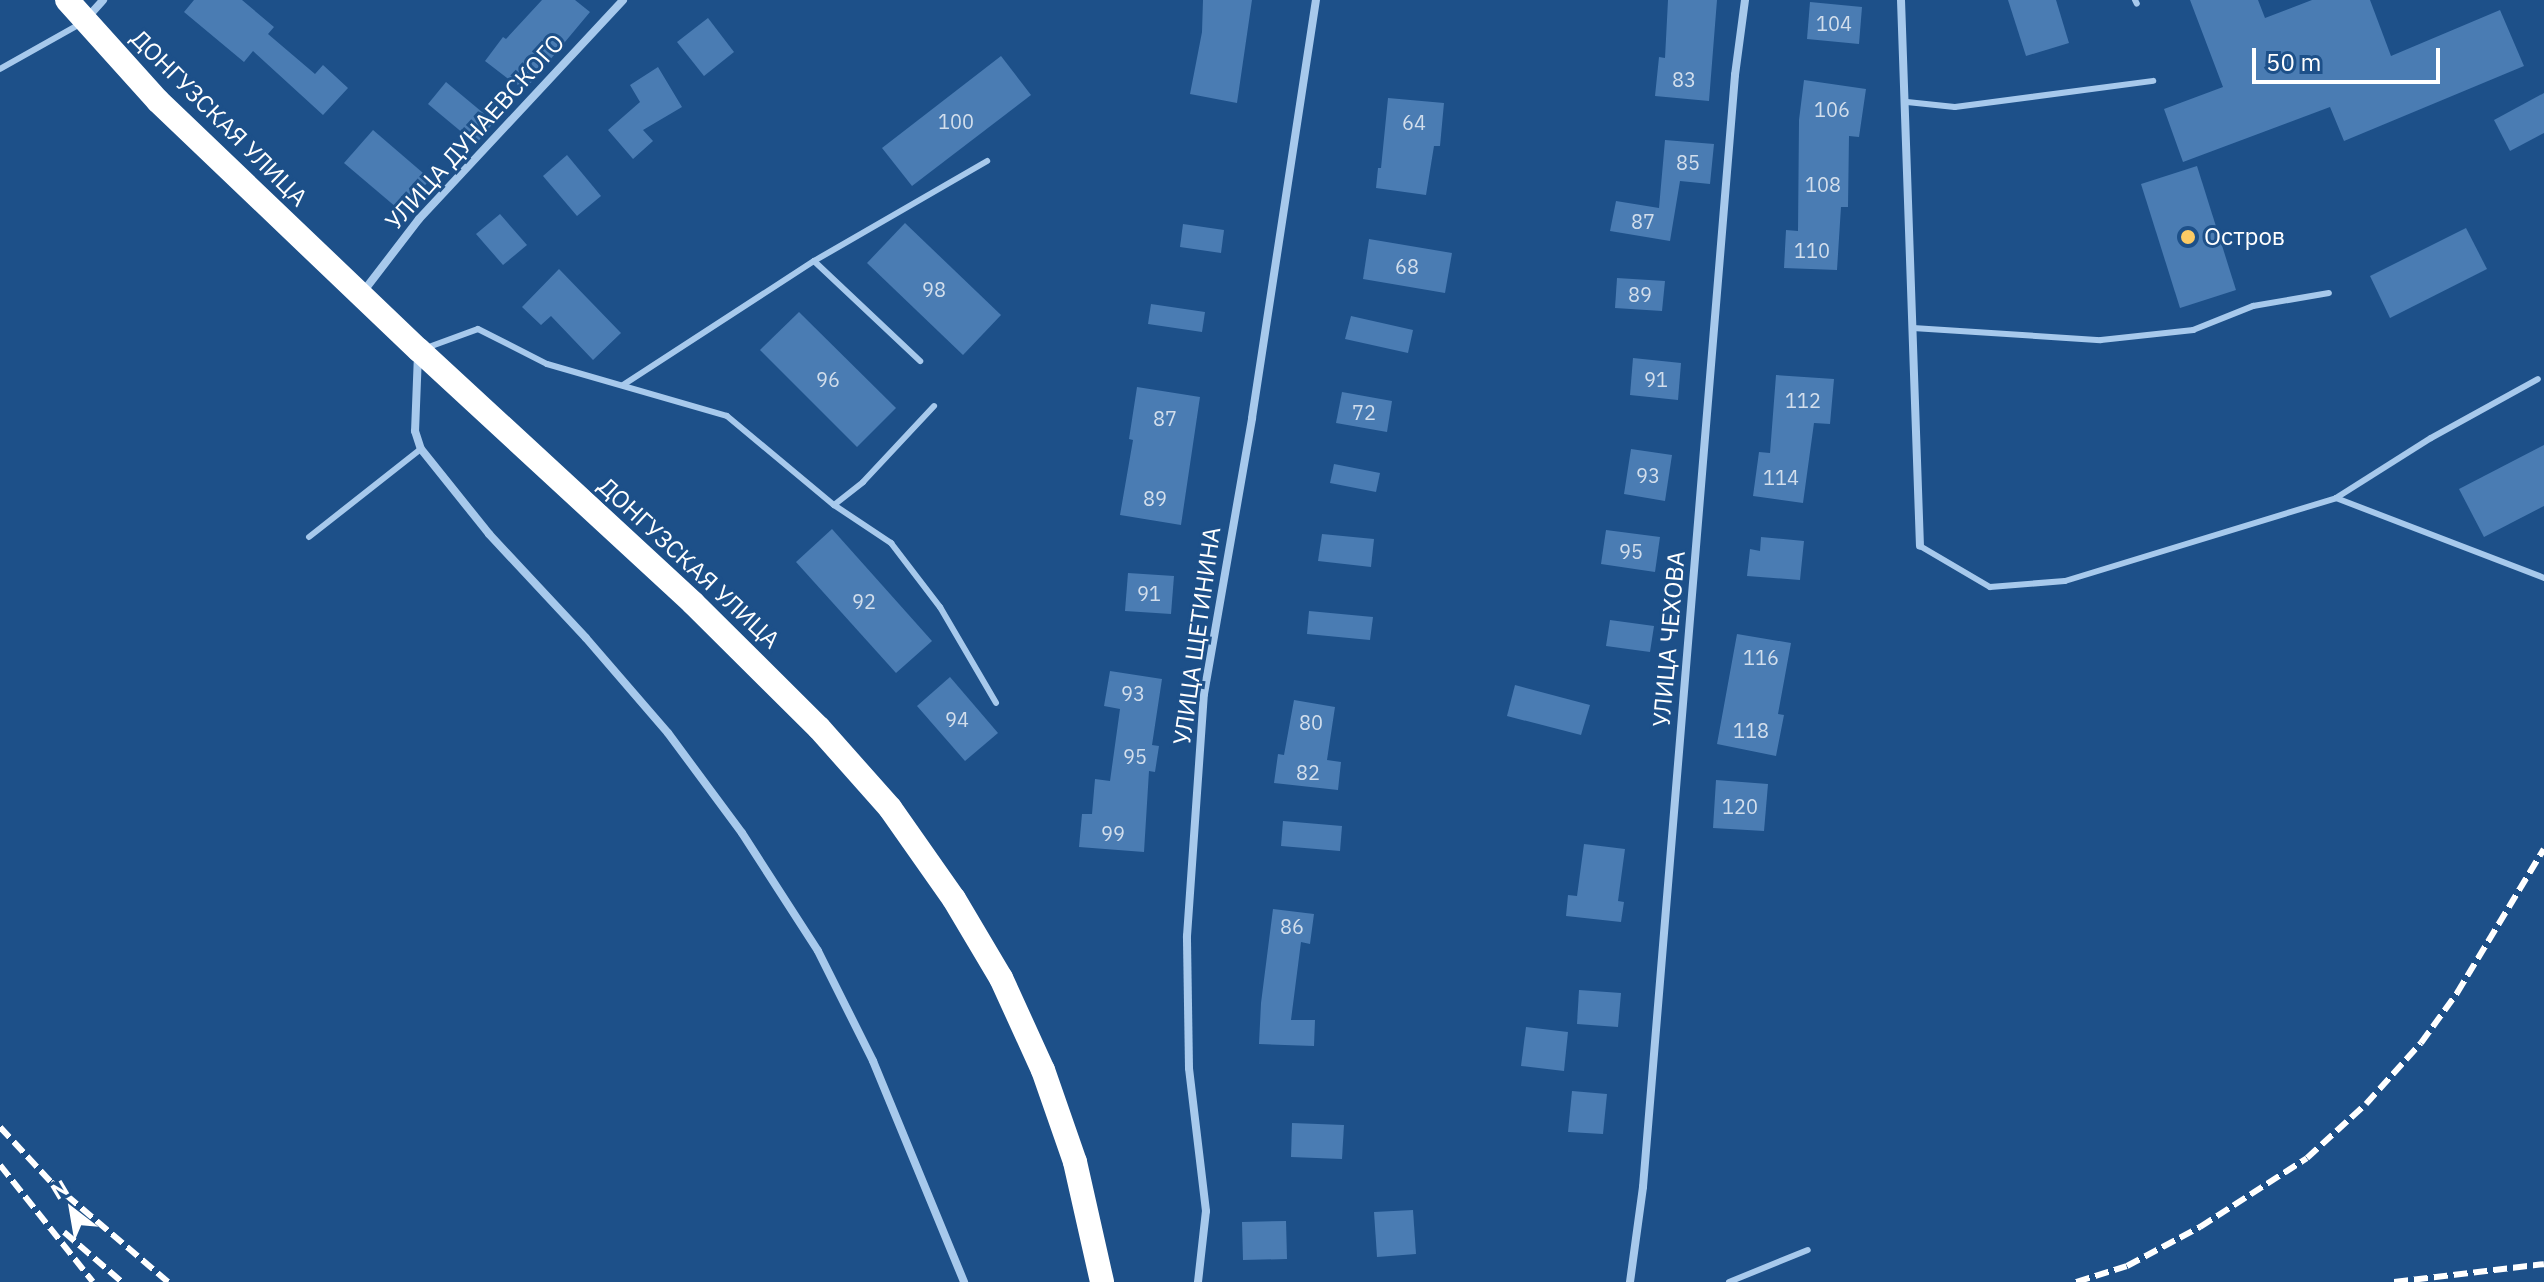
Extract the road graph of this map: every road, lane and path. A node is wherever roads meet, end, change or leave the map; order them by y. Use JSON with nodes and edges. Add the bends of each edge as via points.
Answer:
{"nodes":[{"id":1,"x":67,"y":0,"type":"edge"},
{"id":2,"x":103,"y":0,"type":"edge"},
{"id":3,"x":623,"y":0,"type":"edge"},
{"id":4,"x":1316,"y":0,"type":"edge"},
{"id":5,"x":1745,"y":0,"type":"edge"},
{"id":6,"x":1901,"y":0,"type":"edge"},
{"id":7,"x":84,"y":22,"type":"junction"},
{"id":8,"x":0,"y":69,"type":"edge"},
{"id":9,"x":2153,"y":81,"type":"dead end"},
{"id":10,"x":1907,"y":102,"type":"junction"},
{"id":11,"x":987,"y":161,"type":"dead end"},
{"id":12,"x":814,"y":261,"type":"junction"},
{"id":13,"x":2329,"y":293,"type":"dead end"},
{"id":14,"x":361,"y":295,"type":"junction"},
{"id":15,"x":1913,"y":328,"type":"junction"},
{"id":16,"x":419,"y":350,"type":"junction"},
{"id":17,"x":920,"y":361,"type":"dead end"},
{"id":18,"x":2538,"y":379,"type":"dead end"},
{"id":19,"x":623,"y":385,"type":"junction"},
{"id":20,"x":934,"y":406,"type":"dead end"},
{"id":21,"x":421,"y":449,"type":"junction"},
{"id":22,"x":2336,"y":498,"type":"junction"},
{"id":23,"x":834,"y":505,"type":"junction"},
{"id":24,"x":309,"y":537,"type":"dead end"},
{"id":25,"x":1920,"y":546,"type":"joint"},
{"id":26,"x":2544,"y":578,"type":"edge"},
{"id":27,"x":996,"y":703,"type":"dead end"},
{"id":28,"x":1808,"y":1250,"type":"dead end"},
{"id":29,"x":964,"y":1282,"type":"edge"},
{"id":30,"x":1102,"y":1282,"type":"edge"},
{"id":31,"x":1198,"y":1282,"type":"edge"},
{"id":32,"x":1630,"y":1282,"type":"edge"},
{"id":33,"x":1729,"y":1282,"type":"edge"}],
"edges":[{"from":1,"to":7,"type":"highway","name":"ДОНГУЗСКАЯ УЛИЦА"},
{"from":2,"to":7,"type":"street"},
{"from":3,"to":14,"type":"street","name":"УЛИЦА ДУНАЕВСКОГО","via":[[419,219]]},
{"from":4,"to":31,"type":"street","name":"УЛИЦА ЩЕТИНИНА","via":[[1204,694],[1187,936],[1189,1068],[1206,1211]]},
{"from":5,"to":32,"type":"street","name":"УЛИЦА ЧЕХОВА","via":[[1643,1187]]},
{"from":6,"to":10,"type":"street"},
{"from":7,"to":8,"type":"lane"},
{"from":7,"to":14,"type":"highway","name":"ДОНГУЗСКАЯ УЛИЦА","via":[[158,101]]},
{"from":9,"to":10,"type":"lane","via":[[1955,107]]},
{"from":10,"to":15,"type":"street"},
{"from":11,"to":12,"type":"lane"},
{"from":12,"to":17,"type":"lane"},
{"from":12,"to":19,"type":"lane"},
{"from":13,"to":15,"type":"lane","via":[[2253,306],[2193,330],[2101,340]]},
{"from":14,"to":16,"type":"highway","name":"ДОНГУЗСКАЯ УЛИЦА"},
{"from":15,"to":25,"type":"street"},
{"from":16,"to":19,"type":"lane","via":[[478,329],[547,364]]},
{"from":16,"to":21,"type":"street","via":[[415,431]]},
{"from":16,"to":30,"type":"highway","name":"ДОНГУЗСКАЯ УЛИЦА","via":[[693,603],[819,728],[890,808],[1001,978],[1043,1070],[1075,1162]]},
{"from":18,"to":22,"type":"lane"},
{"from":19,"to":23,"type":"lane","via":[[727,416]]},
{"from":20,"to":23,"type":"lane","via":[[863,482]]},
{"from":21,"to":24,"type":"lane"},
{"from":21,"to":29,"type":"street","via":[[489,534],[668,733],[742,833],[818,951],[866,1047]]},
{"from":22,"to":25,"type":"lane","via":[[2065,581],[1990,587]]},
{"from":22,"to":26,"type":"lane"},
{"from":23,"to":27,"type":"lane","via":[[891,543],[940,607]]},
{"from":28,"to":33,"type":"lane"}]}
